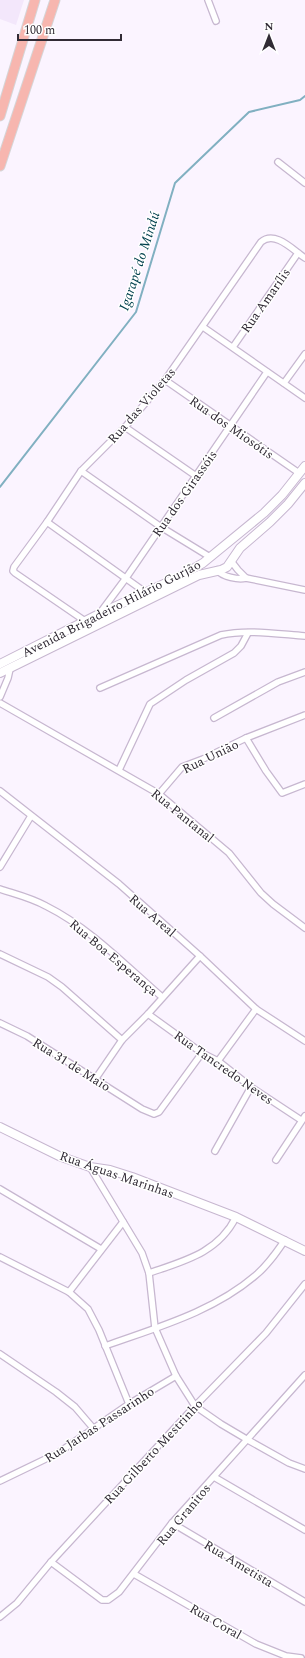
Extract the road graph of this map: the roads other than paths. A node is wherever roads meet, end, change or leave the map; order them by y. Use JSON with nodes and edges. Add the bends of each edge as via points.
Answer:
{"nodes":[{"id":1,"x":35,"y":0,"type":"edge"},
{"id":2,"x":41,"y":0,"type":"edge"},
{"id":3,"x":55,"y":0,"type":"edge"},
{"id":4,"x":208,"y":0,"type":"edge"},
{"id":5,"x":29,"y":21,"type":"junction"},
{"id":6,"x":216,"y":21,"type":"dead end"},
{"id":7,"x":0,"y":116,"type":"edge"},
{"id":8,"x":278,"y":162,"type":"dead end"},
{"id":9,"x":0,"y":166,"type":"edge"},
{"id":10,"x":305,"y":182,"type":"edge"},
{"id":11,"x":298,"y":253,"type":"junction"},
{"id":12,"x":305,"y":258,"type":"edge"},
{"id":13,"x":203,"y":327,"type":"junction"},
{"id":14,"x":233,"y":347,"type":"junction"},
{"id":15,"x":305,"y":354,"type":"edge"},
{"id":16,"x":267,"y":372,"type":"junction"},
{"id":17,"x":165,"y":380,"type":"junction"},
{"id":18,"x":284,"y":383,"type":"junction"},
{"id":19,"x":305,"y":398,"type":"edge"},
{"id":20,"x":230,"y":426,"type":"junction"},
{"id":21,"x":125,"y":427,"type":"junction"},
{"id":22,"x":305,"y":466,"type":"edge"},
{"id":23,"x":81,"y":471,"type":"junction"},
{"id":24,"x":300,"y":474,"type":"junction"},
{"id":25,"x":196,"y":476,"type":"junction"},
{"id":26,"x":305,"y":483,"type":"edge"},
{"id":27,"x":47,"y":522,"type":"junction"},
{"id":28,"x":161,"y":527,"type":"junction"},
{"id":29,"x":218,"y":550,"type":"junction"},
{"id":30,"x":210,"y":557,"type":"junction"},
{"id":31,"x":231,"y":562,"type":"junction"},
{"id":32,"x":217,"y":570,"type":"junction"},
{"id":33,"x":126,"y":578,"type":"junction"},
{"id":34,"x":246,"y":578,"type":"junction"},
{"id":35,"x":305,"y":590,"type":"edge"},
{"id":36,"x":145,"y":592,"type":"junction"},
{"id":37,"x":99,"y":614,"type":"junction"},
{"id":38,"x":85,"y":621,"type":"junction"},
{"id":39,"x":248,"y":633,"type":"junction"},
{"id":40,"x":305,"y":636,"type":"edge"},
{"id":41,"x":0,"y":664,"type":"edge"},
{"id":42,"x":10,"y":669,"type":"junction"},
{"id":43,"x":305,"y":672,"type":"edge"},
{"id":44,"x":0,"y":673,"type":"edge"},
{"id":45,"x":100,"y":688,"type":"dead end"},
{"id":46,"x":0,"y":696,"type":"edge"},
{"id":47,"x":0,"y":703,"type":"edge"},
{"id":48,"x":305,"y":714,"type":"edge"},
{"id":49,"x":214,"y":718,"type":"dead end"},
{"id":50,"x":246,"y":738,"type":"junction"},
{"id":51,"x":119,"y":770,"type":"junction"},
{"id":52,"x":305,"y":784,"type":"edge"},
{"id":53,"x":0,"y":791,"type":"edge"},
{"id":54,"x":159,"y":794,"type":"junction"},
{"id":55,"x":31,"y":816,"type":"junction"},
{"id":56,"x":0,"y":866,"type":"edge"},
{"id":57,"x":0,"y":889,"type":"edge"},
{"id":58,"x":305,"y":928,"type":"edge"},
{"id":59,"x":0,"y":954,"type":"edge"},
{"id":60,"x":200,"y":956,"type":"junction"},
{"id":61,"x":162,"y":997,"type":"junction"},
{"id":62,"x":256,"y":1008,"type":"junction"},
{"id":63,"x":148,"y":1014,"type":"junction"},
{"id":64,"x":0,"y":1023,"type":"edge"},
{"id":65,"x":122,"y":1040,"type":"junction"},
{"id":66,"x":305,"y":1041,"type":"edge"},
{"id":67,"x":202,"y":1053,"type":"junction"},
{"id":68,"x":218,"y":1061,"type":"junction"},
{"id":69,"x":96,"y":1078,"type":"junction"},
{"id":70,"x":251,"y":1087,"type":"junction"},
{"id":71,"x":303,"y":1118,"type":"edge"},
{"id":72,"x":0,"y":1127,"type":"edge"},
{"id":73,"x":215,"y":1151,"type":"dead end"},
{"id":74,"x":276,"y":1160,"type":"dead end"},
{"id":75,"x":90,"y":1167,"type":"junction"},
{"id":76,"x":0,"y":1189,"type":"edge"},
{"id":77,"x":236,"y":1217,"type":"junction"},
{"id":78,"x":123,"y":1222,"type":"junction"},
{"id":79,"x":285,"y":1240,"type":"junction"},
{"id":80,"x":101,"y":1249,"type":"junction"},
{"id":81,"x":305,"y":1251,"type":"edge"},
{"id":82,"x":0,"y":1257,"type":"edge"},
{"id":83,"x":149,"y":1273,"type":"junction"},
{"id":84,"x":305,"y":1284,"type":"edge"},
{"id":85,"x":69,"y":1292,"type":"junction"},
{"id":86,"x":155,"y":1328,"type":"junction"},
{"id":87,"x":105,"y":1346,"type":"junction"},
{"id":88,"x":0,"y":1354,"type":"edge"},
{"id":89,"x":176,"y":1376,"type":"junction"},
{"id":90,"x":305,"y":1376,"type":"edge"},
{"id":91,"x":129,"y":1404,"type":"junction"},
{"id":92,"x":195,"y":1406,"type":"junction"},
{"id":93,"x":93,"y":1428,"type":"junction"},
{"id":94,"x":248,"y":1440,"type":"junction"},
{"id":95,"x":305,"y":1469,"type":"edge"},
{"id":96,"x":214,"y":1477,"type":"junction"},
{"id":97,"x":0,"y":1481,"type":"edge"},
{"id":98,"x":172,"y":1523,"type":"junction"},
{"id":99,"x":305,"y":1530,"type":"edge"},
{"id":100,"x":51,"y":1562,"type":"junction"},
{"id":101,"x":134,"y":1574,"type":"junction"},
{"id":102,"x":305,"y":1602,"type":"edge"},
{"id":103,"x":0,"y":1617,"type":"edge"},
{"id":104,"x":301,"y":1658,"type":"edge"}],
"edges":[{"from":1,"to":5,"type":"main road"},
{"from":2,"to":5,"type":"main road"},
{"from":3,"to":9,"type":"main road"},
{"from":4,"to":6,"type":"street"},
{"from":5,"to":7,"type":"main road"},
{"from":8,"to":10,"type":"street"},
{"from":11,"to":12,"type":"street"},
{"from":11,"to":13,"type":"street","name":"Rua das Violetas","via":[[272,237],[261,242]]},
{"from":11,"to":14,"type":"street","name":"Rua Amarílis"},
{"from":13,"to":14,"type":"street"},
{"from":13,"to":17,"type":"street","name":"Rua das Violetas"},
{"from":14,"to":16,"type":"street"},
{"from":15,"to":18,"type":"street"},
{"from":16,"to":18,"type":"street"},
{"from":16,"to":20,"type":"street","name":"Rua dos Girassóis"},
{"from":17,"to":20,"type":"street","name":"Rua dos Miosótis"},
{"from":17,"to":21,"type":"street","name":"Rua das Violetas"},
{"from":18,"to":19,"type":"street"},
{"from":20,"to":24,"type":"street","name":"Rua dos Miosótis"},
{"from":20,"to":25,"type":"street","name":"Rua dos Girassóis"},
{"from":21,"to":23,"type":"street","name":"Rua das Violetas"},
{"from":21,"to":25,"type":"street"},
{"from":22,"to":24,"type":"street","name":"Avenida Brigadeiro Hilário Gurjão"},
{"from":23,"to":27,"type":"street","name":"Rua das Violetas"},
{"from":23,"to":28,"type":"street"},
{"from":24,"to":29,"type":"street","name":"Avenida Brigadeiro Hilário Gurjão","via":[[264,513]]},
{"from":25,"to":28,"type":"street","name":"Rua dos Girassóis"},
{"from":26,"to":31,"type":"street","name":"Avenida Brigadeiro Hilário Gurjão","via":[[270,522],[240,548]]},
{"from":27,"to":33,"type":"street"},
{"from":27,"to":38,"type":"street","name":"Rua das Violetas","via":[[14,567],[14,571]]},
{"from":28,"to":30,"type":"street"},
{"from":28,"to":33,"type":"street","name":"Rua dos Girassóis"},
{"from":29,"to":30,"type":"street","name":"Avenida Brigadeiro Hilário Gurjão"},
{"from":29,"to":31,"type":"street","via":[[228,554]]},
{"from":30,"to":32,"type":"street","via":[[211,564]]},
{"from":30,"to":36,"type":"street","name":"Avenida Brigadeiro Hilário Gurjão","via":[[179,577]]},
{"from":31,"to":32,"type":"street","name":"Avenida Brigadeiro Hilário Gurjão","via":[[224,569]]},
{"from":31,"to":34,"type":"street"},
{"from":32,"to":34,"type":"street","via":[[221,574]]},
{"from":32,"to":42,"type":"street","name":"Avenida Brigadeiro Hilário Gurjão","via":[[199,575]]},
{"from":33,"to":36,"type":"street"},
{"from":33,"to":37,"type":"street","name":"Rua dos Girassóis"},
{"from":34,"to":35,"type":"street"},
{"from":36,"to":37,"type":"street","name":"Avenida Brigadeiro Hilário Gurjão"},
{"from":37,"to":38,"type":"street","name":"Avenida Brigadeiro Hilário Gurjão"},
{"from":38,"to":41,"type":"street","name":"Avenida Brigadeiro Hilário Gurjão"},
{"from":39,"to":40,"type":"street"},
{"from":39,"to":45,"type":"street","via":[[229,633],[212,637]]},
{"from":39,"to":51,"type":"street","via":[[234,653],[150,704]]},
{"from":42,"to":44,"type":"street","name":"Avenida Brigadeiro Hilário Gurjão"},
{"from":42,"to":46,"type":"street"},
{"from":43,"to":49,"type":"street","via":[[278,682]]},
{"from":47,"to":51,"type":"street","name":"Rua Pantanal"},
{"from":48,"to":50,"type":"street","name":"Rua União"},
{"from":50,"to":52,"type":"street","via":[[282,793]]},
{"from":50,"to":54,"type":"street","name":"Rua União","via":[[182,767]]},
{"from":51,"to":54,"type":"street","name":"Rua Pantanal"},
{"from":53,"to":55,"type":"street","name":"Rua Areal"},
{"from":54,"to":58,"type":"street","name":"Rua Pantanal","via":[[229,853],[261,893]]},
{"from":55,"to":56,"type":"street"},
{"from":55,"to":60,"type":"street","name":"Rua Areal","via":[[119,884]]},
{"from":57,"to":61,"type":"street","name":"Rua Boa Esperança","via":[[45,905],[65,916]]},
{"from":59,"to":65,"type":"street","via":[[48,977]]},
{"from":60,"to":61,"type":"street"},
{"from":60,"to":62,"type":"street","name":"Rua Areal"},
{"from":61,"to":63,"type":"street"},
{"from":62,"to":66,"type":"street","name":"Rua Areal"},
{"from":62,"to":68,"type":"street"},
{"from":63,"to":65,"type":"street"},
{"from":63,"to":67,"type":"street","name":"Rua Tancredo Neves"},
{"from":64,"to":69,"type":"street","name":"Rua 31 de Maio","via":[[27,1036]]},
{"from":65,"to":69,"type":"street"},
{"from":67,"to":68,"type":"street","name":"Rua Tancredo Neves"},
{"from":67,"to":69,"type":"street","name":"Rua 31 de Maio","via":[[159,1112],[151,1113],[142,1109]]},
{"from":68,"to":70,"type":"street","name":"Rua Tancredo Neves"},
{"from":70,"to":71,"type":"street","name":"Rua Tancredo Neves"},
{"from":70,"to":73,"type":"street"},
{"from":71,"to":74,"type":"street"},
{"from":72,"to":75,"type":"street","name":"Rua Águas Marinhas"},
{"from":75,"to":77,"type":"street","name":"Rua Águas Marinhas","via":[[132,1177]]},
{"from":75,"to":78,"type":"street"},
{"from":76,"to":80,"type":"street"},
{"from":77,"to":79,"type":"street","name":"Rua Águas Marinhas"},
{"from":77,"to":83,"type":"street","via":[[222,1238],[211,1247],[196,1256]]},
{"from":78,"to":80,"type":"street"},
{"from":78,"to":83,"type":"street","via":[[142,1253]]},
{"from":79,"to":81,"type":"street","name":"Rua Águas Marinhas"},
{"from":79,"to":86,"type":"street","via":[[272,1259],[241,1287],[183,1319]]},
{"from":80,"to":85,"type":"street"},
{"from":82,"to":85,"type":"street"},
{"from":83,"to":86,"type":"street"},
{"from":84,"to":92,"type":"street","name":"Rua Gilberto Mestrinho","via":[[266,1333]]},
{"from":85,"to":87,"type":"street","via":[[88,1309]]},
{"from":86,"to":87,"type":"street"},
{"from":86,"to":89,"type":"street"},
{"from":87,"to":91,"type":"street"},
{"from":88,"to":93,"type":"street","via":[[75,1407]]},
{"from":89,"to":91,"type":"street","name":"Rua Jarbas Passarinho"},
{"from":89,"to":92,"type":"street"},
{"from":90,"to":94,"type":"street","name":"Rua Granitos"},
{"from":91,"to":93,"type":"street","name":"Rua Jarbas Passarinho"},
{"from":92,"to":94,"type":"street"},
{"from":92,"to":100,"type":"street","name":"Rua Gilberto Mestrinho"},
{"from":93,"to":97,"type":"street","name":"Rua Jarbas Passarinho","via":[[58,1453]]},
{"from":94,"to":95,"type":"street"},
{"from":94,"to":96,"type":"street","name":"Rua Granitos"},
{"from":96,"to":98,"type":"street","name":"Rua Granitos"},
{"from":96,"to":99,"type":"street"},
{"from":98,"to":101,"type":"street","name":"Rua Granitos"},
{"from":98,"to":102,"type":"street","name":"Rua Ametista"},
{"from":100,"to":101,"type":"street","name":"Rua Granitos","via":[[102,1600],[114,1597]]},
{"from":100,"to":103,"type":"street","name":"Rua Gilberto Mestrinho","via":[[17,1603]]},
{"from":101,"to":104,"type":"street","name":"Rua Coral","via":[[256,1644],[286,1656]]}]}
